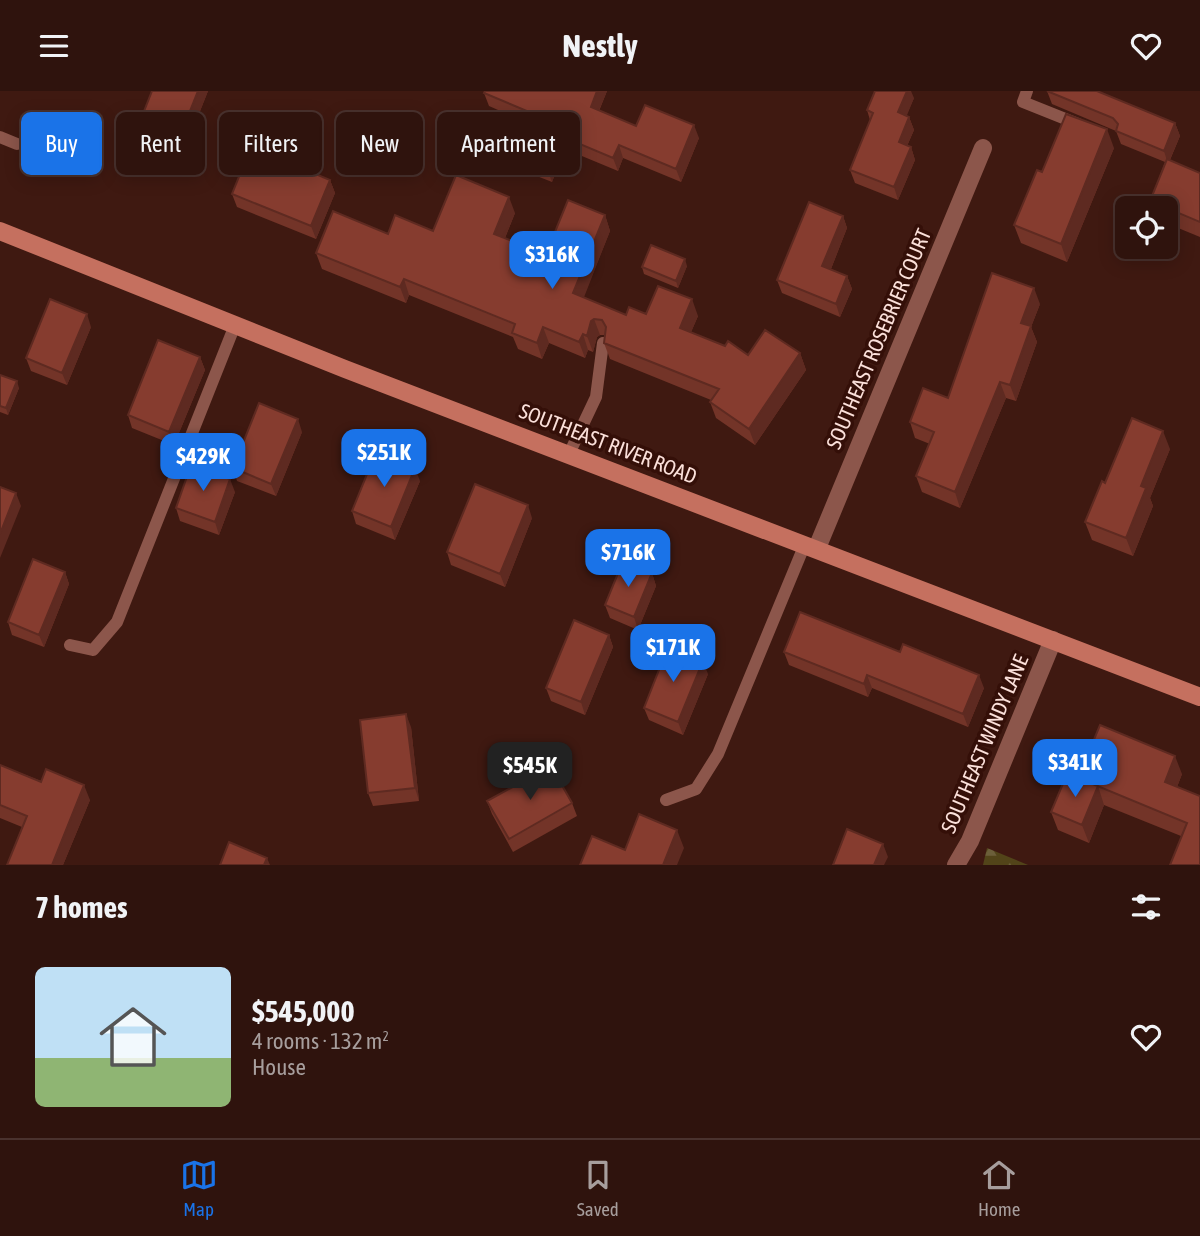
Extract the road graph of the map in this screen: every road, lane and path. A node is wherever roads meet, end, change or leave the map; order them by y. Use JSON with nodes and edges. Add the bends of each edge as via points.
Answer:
{"nodes":[{"id":1,"x":1027,"y":91,"type":"edge"},
{"id":2,"x":1091,"y":129,"type":"edge"},
{"id":3,"x":0,"y":137,"type":"edge"},
{"id":4,"x":17,"y":143,"type":"dead end"},
{"id":5,"x":983,"y":148,"type":"dead end"},
{"id":6,"x":0,"y":232,"type":"edge"},
{"id":7,"x":235,"y":325,"type":"junction"},
{"id":8,"x":603,"y":343,"type":"edge"},
{"id":9,"x":569,"y":454,"type":"junction"},
{"id":10,"x":811,"y":546,"type":"junction"},
{"id":11,"x":1053,"y":640,"type":"junction"},
{"id":12,"x":70,"y":645,"type":"dead end"},
{"id":13,"x":1200,"y":697,"type":"edge"},
{"id":14,"x":666,"y":800,"type":"dead end"},
{"id":15,"x":956,"y":865,"type":"edge"}],
"edges":[{"from":1,"to":2,"type":"lane","via":[[1023,102]]},
{"from":3,"to":4,"type":"lane"},
{"from":5,"to":10,"type":"street","name":"SOUTHEAST ROSEBRIER COURT"},
{"from":6,"to":7,"type":"street","name":"SOUTHEAST RIVER ROAD"},
{"from":7,"to":9,"type":"street","name":"SOUTHEAST RIVER ROAD"},
{"from":7,"to":12,"type":"lane","via":[[117,622],[93,650]]},
{"from":8,"to":9,"type":"lane","via":[[596,397]]},
{"from":9,"to":10,"type":"street","name":"SOUTHEAST RIVER ROAD"},
{"from":10,"to":11,"type":"street","name":"SOUTHEAST RIVER ROAD"},
{"from":10,"to":14,"type":"lane","via":[[719,754],[696,789]]},
{"from":11,"to":13,"type":"street","name":"SOUTHEAST RIVER ROAD"},
{"from":11,"to":15,"type":"street","name":"SOUTHEAST WINDY LANE","via":[[970,842]]}]}
